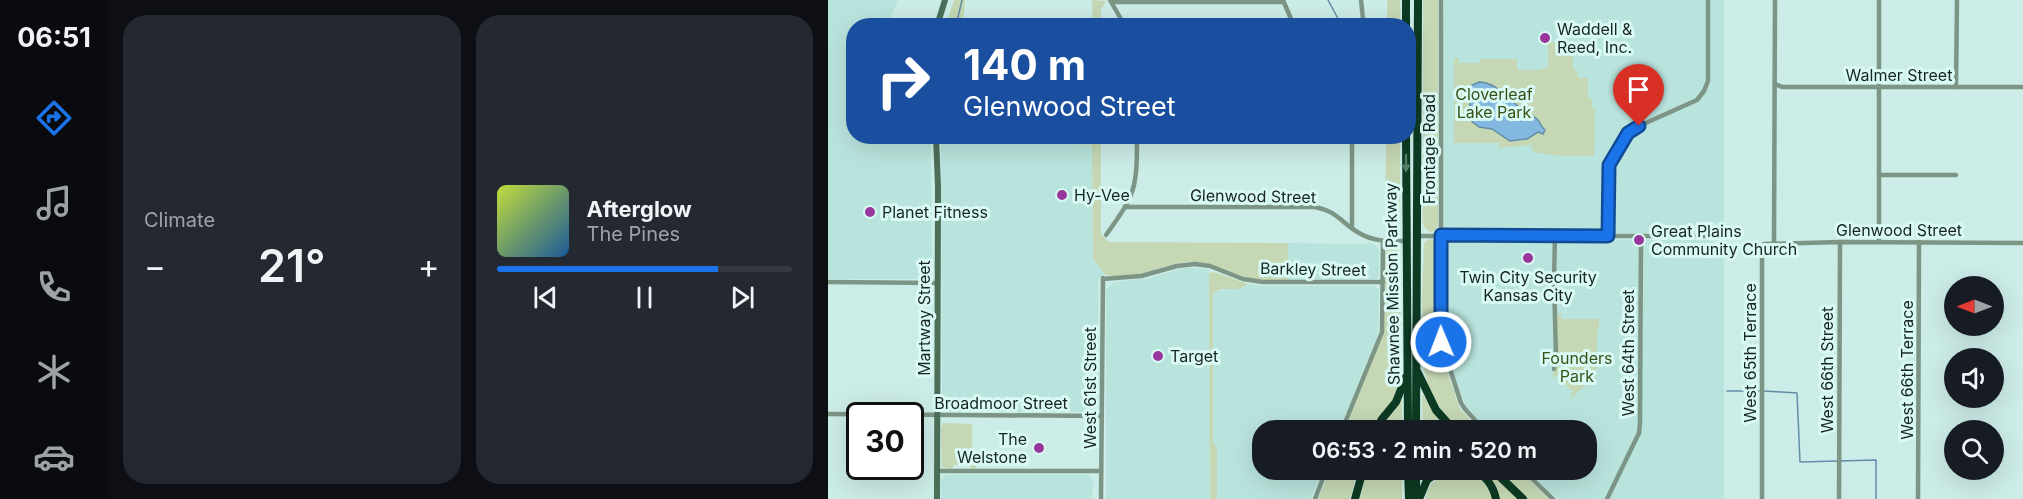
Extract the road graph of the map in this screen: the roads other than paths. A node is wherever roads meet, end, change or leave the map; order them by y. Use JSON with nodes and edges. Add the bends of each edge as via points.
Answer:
{"nodes":[{"id":1,"x":945,"y":0,"type":"edge"},
{"id":2,"x":1361,"y":0,"type":"edge"},
{"id":3,"x":1406,"y":0,"type":"edge"},
{"id":4,"x":1418,"y":0,"type":"edge"},
{"id":5,"x":1442,"y":0,"type":"edge"},
{"id":6,"x":1708,"y":0,"type":"edge"},
{"id":7,"x":1775,"y":0,"type":"edge"},
{"id":8,"x":1880,"y":0,"type":"edge"},
{"id":9,"x":1957,"y":0,"type":"edge"},
{"id":10,"x":1110,"y":1,"type":"edge"},
{"id":11,"x":1283,"y":1,"type":"edge"},
{"id":12,"x":939,"y":18,"type":"edge"},
{"id":13,"x":1120,"y":18,"type":"edge"},
{"id":14,"x":1290,"y":18,"type":"edge"},
{"id":15,"x":1364,"y":18,"type":"edge"},
{"id":16,"x":1406,"y":18,"type":"edge"},
{"id":17,"x":1775,"y":84,"type":"junction"},
{"id":18,"x":1879,"y":87,"type":"junction"},
{"id":19,"x":1956,"y":87,"type":"junction"},
{"id":20,"x":2023,"y":87,"type":"edge"},
{"id":21,"x":936,"y":144,"type":"edge"},
{"id":22,"x":1137,"y":144,"type":"edge"},
{"id":23,"x":1352,"y":144,"type":"edge"},
{"id":24,"x":1406,"y":144,"type":"edge"},
{"id":25,"x":1879,"y":175,"type":"junction"},
{"id":26,"x":1956,"y":175,"type":"dead end"},
{"id":27,"x":1127,"y":207,"type":"junction"},
{"id":28,"x":1406,"y":222,"type":"junction"},
{"id":29,"x":1352,"y":228,"type":"junction"},
{"id":30,"x":1106,"y":235,"type":"dead end"},
{"id":31,"x":1441,"y":235,"type":"junction"},
{"id":32,"x":1418,"y":236,"type":"junction"},
{"id":33,"x":1556,"y":236,"type":"junction"},
{"id":34,"x":1608,"y":236,"type":"junction"},
{"id":35,"x":1641,"y":236,"type":"junction"},
{"id":36,"x":1711,"y":236,"type":"dead end"},
{"id":37,"x":1383,"y":241,"type":"junction"},
{"id":38,"x":1406,"y":241,"type":"junction"},
{"id":39,"x":1774,"y":242,"type":"junction"},
{"id":40,"x":1840,"y":242,"type":"junction"},
{"id":41,"x":1879,"y":242,"type":"junction"},
{"id":42,"x":1919,"y":242,"type":"junction"},
{"id":43,"x":2023,"y":243,"type":"edge"},
{"id":44,"x":1418,"y":256,"type":"junction"},
{"id":45,"x":1103,"y":279,"type":"joint"},
{"id":46,"x":828,"y":282,"type":"edge"},
{"id":47,"x":1383,"y":282,"type":"junction"},
{"id":48,"x":937,"y":283,"type":"junction"},
{"id":49,"x":1554,"y":369,"type":"dead end"},
{"id":50,"x":1412,"y":371,"type":"junction"},
{"id":51,"x":828,"y":414,"type":"edge"},
{"id":52,"x":937,"y":415,"type":"junction"},
{"id":53,"x":1102,"y":416,"type":"junction"},
{"id":54,"x":1346,"y":420,"type":"edge"},
{"id":55,"x":1382,"y":420,"type":"edge"},
{"id":56,"x":1409,"y":420,"type":"edge"},
{"id":57,"x":1415,"y":420,"type":"edge"},
{"id":58,"x":1445,"y":420,"type":"edge"},
{"id":59,"x":1475,"y":420,"type":"edge"},
{"id":60,"x":937,"y":471,"type":"junction"},
{"id":61,"x":1101,"y":471,"type":"junction"},
{"id":62,"x":1322,"y":480,"type":"edge"},
{"id":63,"x":1360,"y":480,"type":"edge"},
{"id":64,"x":1408,"y":480,"type":"edge"},
{"id":65,"x":1416,"y":480,"type":"edge"},
{"id":66,"x":1427,"y":480,"type":"edge"},
{"id":67,"x":1487,"y":480,"type":"edge"},
{"id":68,"x":1504,"y":480,"type":"edge"},
{"id":69,"x":1533,"y":480,"type":"edge"},
{"id":70,"x":937,"y":499,"type":"edge"},
{"id":71,"x":1101,"y":499,"type":"edge"},
{"id":72,"x":1315,"y":499,"type":"edge"},
{"id":73,"x":1355,"y":499,"type":"edge"},
{"id":74,"x":1408,"y":499,"type":"edge"},
{"id":75,"x":1417,"y":499,"type":"edge"},
{"id":76,"x":1496,"y":499,"type":"edge"},
{"id":77,"x":1523,"y":499,"type":"edge"},
{"id":78,"x":1553,"y":499,"type":"edge"},
{"id":79,"x":1606,"y":499,"type":"edge"},
{"id":80,"x":1762,"y":499,"type":"edge"},
{"id":81,"x":1839,"y":499,"type":"edge"},
{"id":82,"x":1918,"y":499,"type":"edge"}],
"edges":[{"from":1,"to":12,"type":"street"},
{"from":2,"to":15,"type":"street"},
{"from":3,"to":16,"type":"highway"},
{"from":4,"to":32,"type":"highway","name":"Shawnee Mission Parkway"},
{"from":5,"to":31,"type":"street","name":"Frontage Road"},
{"from":6,"to":34,"type":"street","via":[[1708,81],[1704,91],[1697,100],[1628,133],[1609,165]]},
{"from":7,"to":17,"type":"street","name":"West 65th Terrace"},
{"from":8,"to":18,"type":"street"},
{"from":9,"to":19,"type":"street"},
{"from":10,"to":11,"type":"street"},
{"from":10,"to":13,"type":"street"},
{"from":11,"to":14,"type":"street"},
{"from":17,"to":18,"type":"street","name":"Walmer Street"},
{"from":17,"to":39,"type":"street","name":"West 65th Terrace"},
{"from":18,"to":19,"type":"street","name":"Walmer Street"},
{"from":18,"to":25,"type":"street"},
{"from":19,"to":20,"type":"street","name":"Walmer Street"},
{"from":21,"to":48,"type":"street","name":"Martway Street"},
{"from":22,"to":27,"type":"street","via":[[1137,179]]},
{"from":23,"to":29,"type":"street"},
{"from":24,"to":28,"type":"highway","name":"Shawnee Mission Parkway","one_way":true},
{"from":25,"to":26,"type":"street"},
{"from":25,"to":41,"type":"street"},
{"from":27,"to":29,"type":"street","name":"Glenwood Street","via":[[1315,207],[1330,211]]},
{"from":27,"to":30,"type":"street"},
{"from":28,"to":32,"type":"highway"},
{"from":28,"to":38,"type":"highway","name":"Shawnee Mission Parkway"},
{"from":29,"to":37,"type":"street","name":"Glenwood Street"},
{"from":31,"to":32,"type":"street"},
{"from":31,"to":33,"type":"street"},
{"from":31,"to":59,"type":"street","name":"Frontage Road","via":[[1444,355],[1461,403]]},
{"from":32,"to":44,"type":"highway","name":"Shawnee Mission Parkway"},
{"from":33,"to":34,"type":"street"},
{"from":33,"to":49,"type":"street"},
{"from":34,"to":35,"type":"street"},
{"from":35,"to":36,"type":"street"},
{"from":35,"to":79,"type":"street","name":"West 64th Street","via":[[1639,433]]},
{"from":37,"to":38,"type":"street","name":"Glenwood Street"},
{"from":37,"to":47,"type":"street"},
{"from":38,"to":44,"type":"highway"},
{"from":38,"to":50,"type":"highway","name":"Shawnee Mission Parkway"},
{"from":39,"to":40,"type":"street","name":"Glenwood Street"},
{"from":39,"to":80,"type":"street","name":"West 65th Terrace","via":[[1764,244],[1762,249]]},
{"from":40,"to":41,"type":"street","name":"Glenwood Street"},
{"from":40,"to":81,"type":"street","name":"West 66th Street"},
{"from":41,"to":42,"type":"street","name":"Glenwood Street"},
{"from":42,"to":43,"type":"street","name":"Glenwood Street"},
{"from":42,"to":82,"type":"street","name":"West 66th Terrace"},
{"from":44,"to":50,"type":"highway","name":"Shawnee Mission Parkway"},
{"from":45,"to":47,"type":"street","name":"Barkley Street","via":[[1138,277],[1198,264],[1263,282]]},
{"from":45,"to":53,"type":"street","name":"West 61st Street"},
{"from":46,"to":48,"type":"street"},
{"from":47,"to":54,"type":"street","via":[[1382,332]]},
{"from":48,"to":52,"type":"street","name":"Martway Street"},
{"from":50,"to":55,"type":"highway"},
{"from":50,"to":56,"type":"highway","name":"Shawnee Mission Parkway"},
{"from":50,"to":57,"type":"highway","name":"Shawnee Mission Parkway"},
{"from":50,"to":58,"type":"highway"},
{"from":51,"to":52,"type":"street","name":"Broadmoor Street"},
{"from":52,"to":53,"type":"street","name":"Broadmoor Street"},
{"from":52,"to":60,"type":"street","name":"Martway Street"},
{"from":53,"to":61,"type":"street","name":"West 61st Street"},
{"from":60,"to":61,"type":"street"},
{"from":60,"to":70,"type":"street","name":"Martway Street"},
{"from":61,"to":71,"type":"street","name":"West 61st Street"},
{"from":62,"to":72,"type":"street"},
{"from":63,"to":73,"type":"highway"},
{"from":64,"to":74,"type":"highway"},
{"from":65,"to":75,"type":"highway"},
{"from":66,"to":75,"type":"highway"},
{"from":67,"to":76,"type":"highway"},
{"from":68,"to":77,"type":"highway"},
{"from":69,"to":78,"type":"street"}]}
